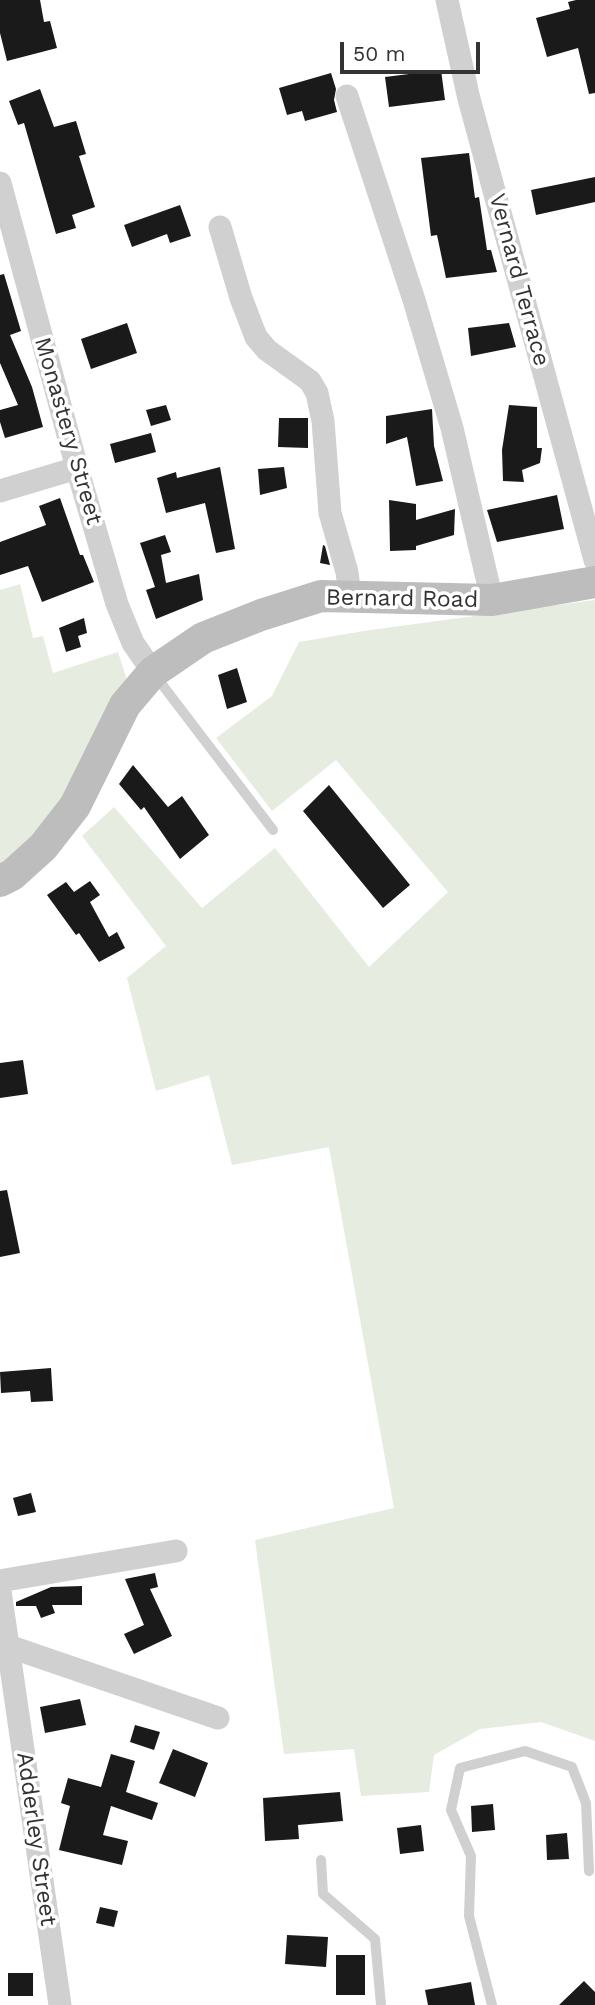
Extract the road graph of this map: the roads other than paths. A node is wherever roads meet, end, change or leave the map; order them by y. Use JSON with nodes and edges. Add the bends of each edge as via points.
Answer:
{"nodes":[{"id":1,"x":447,"y":0,"type":"edge"},
{"id":2,"x":347,"y":96,"type":"dead end"},
{"id":3,"x":0,"y":183,"type":"edge"},
{"id":4,"x":220,"y":227,"type":"dead end"},
{"id":5,"x":77,"y":468,"type":"junction"},
{"id":6,"x":0,"y":491,"type":"edge"},
{"id":7,"x":595,"y":560,"type":"edge"},
{"id":8,"x":595,"y":582,"type":"edge"},
{"id":9,"x":350,"y":597,"type":"junction"},
{"id":10,"x":492,"y":600,"type":"junction"},
{"id":11,"x":152,"y":673,"type":"junction"},
{"id":12,"x":273,"y":830,"type":"dead end"},
{"id":13,"x":0,"y":881,"type":"edge"},
{"id":14,"x":176,"y":1551,"type":"dead end"},
{"id":15,"x":0,"y":1581,"type":"edge"},
{"id":16,"x":0,"y":1591,"type":"edge"},
{"id":17,"x":8,"y":1646,"type":"junction"},
{"id":18,"x":218,"y":1718,"type":"dead end"},
{"id":19,"x":321,"y":1860,"type":"dead end"},
{"id":20,"x":589,"y":1871,"type":"dead end"},
{"id":21,"x":60,"y":2005,"type":"edge"},
{"id":22,"x":381,"y":2005,"type":"edge"},
{"id":23,"x":492,"y":2005,"type":"edge"}],
"edges":[{"from":1,"to":7,"type":"street","name":"Vernard Terrace"},
{"from":2,"to":10,"type":"street","via":[[452,428]]},
{"from":3,"to":5,"type":"street","name":"Monastery Street"},
{"from":4,"to":9,"type":"street","via":[[257,337],[267,350],[310,381],[317,393],[330,513]]},
{"from":5,"to":6,"type":"street"},
{"from":5,"to":11,"type":"street","name":"Monastery Street","via":[[117,604]]},
{"from":8,"to":10,"type":"main road","name":"Bernard Road"},
{"from":9,"to":10,"type":"main road","name":"Bernard Road"},
{"from":9,"to":11,"type":"main road","name":"Bernard Road","via":[[321,596],[261,615],[203,638]]},
{"from":11,"to":12,"type":"lane"},
{"from":11,"to":13,"type":"main road","name":"Bernard Road","via":[[125,705],[75,806],[43,847]]},
{"from":14,"to":15,"type":"street"},
{"from":16,"to":17,"type":"street","name":"Adderley Street"},
{"from":17,"to":18,"type":"street"},
{"from":17,"to":21,"type":"street","name":"Adderley Street"},
{"from":19,"to":22,"type":"lane","via":[[323,1894],[375,1939]]},
{"from":20,"to":23,"type":"lane","via":[[586,1803],[572,1768],[525,1751],[460,1768],[451,1810],[471,1856],[469,1916]]}]}
